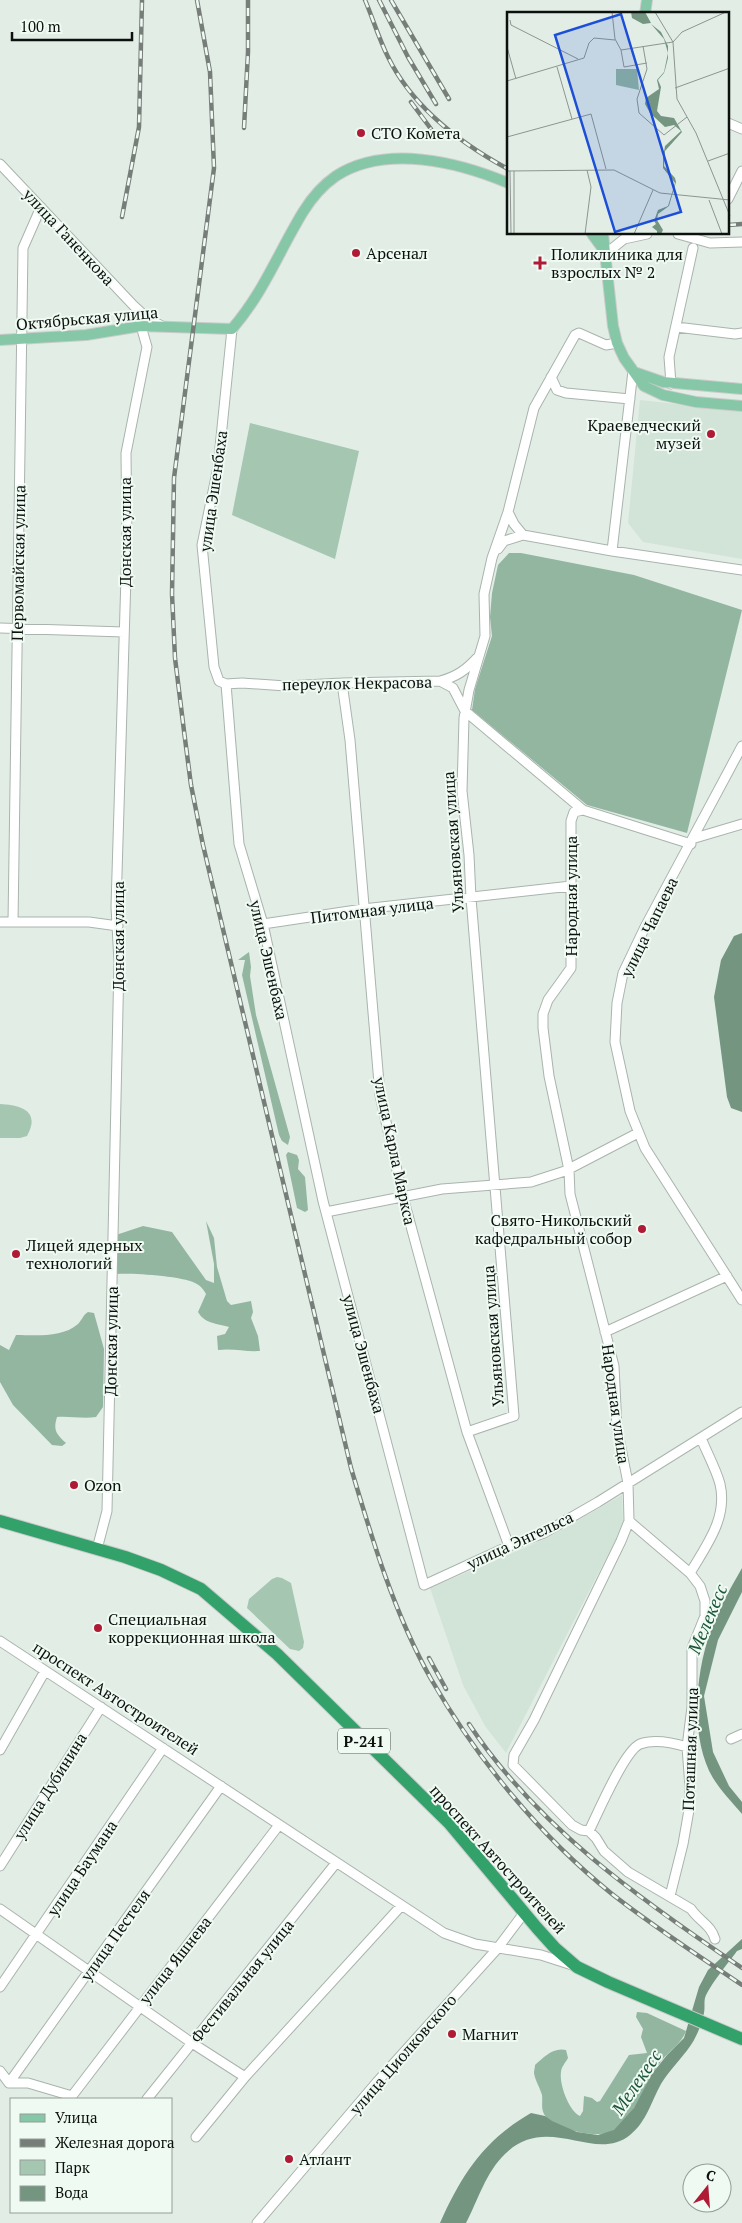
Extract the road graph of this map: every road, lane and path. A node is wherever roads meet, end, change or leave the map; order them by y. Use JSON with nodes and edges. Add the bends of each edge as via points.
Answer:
{"nodes":[{"id":1,"x":730,"y":124,"type":"edge"},
{"id":2,"x":742,"y":129,"type":"edge"},
{"id":3,"x":0,"y":164,"type":"edge"},
{"id":4,"x":742,"y":171,"type":"edge"},
{"id":5,"x":507,"y":183,"type":"edge"},
{"id":6,"x":730,"y":195,"type":"edge"},
{"id":7,"x":41,"y":207,"type":"junction"},
{"id":8,"x":593,"y":235,"type":"edge"},
{"id":9,"x":603,"y":235,"type":"edge"},
{"id":10,"x":642,"y":235,"type":"edge"},
{"id":11,"x":682,"y":235,"type":"edge"},
{"id":12,"x":742,"y":242,"type":"edge"},
{"id":13,"x":693,"y":248,"type":"dead end"},
{"id":14,"x":604,"y":252,"type":"junction"},
{"id":15,"x":141,"y":326,"type":"junction"},
{"id":16,"x":162,"y":326,"type":"junction"},
{"id":17,"x":676,"y":327,"type":"junction"},
{"id":18,"x":232,"y":329,"type":"junction"},
{"id":19,"x":742,"y":333,"type":"edge"},
{"id":20,"x":21,"y":339,"type":"junction"},
{"id":21,"x":0,"y":340,"type":"edge"},
{"id":22,"x":617,"y":343,"type":"junction"},
{"id":23,"x":633,"y":372,"type":"junction"},
{"id":24,"x":551,"y":377,"type":"junction"},
{"id":25,"x":671,"y":384,"type":"junction"},
{"id":26,"x":742,"y":389,"type":"edge"},
{"id":27,"x":557,"y":390,"type":"junction"},
{"id":28,"x":542,"y":394,"type":"junction"},
{"id":29,"x":630,"y":400,"type":"junction"},
{"id":30,"x":742,"y":406,"type":"edge"},
{"id":31,"x":508,"y":512,"type":"junction"},
{"id":32,"x":523,"y":535,"type":"junction"},
{"id":33,"x":612,"y":551,"type":"junction"},
{"id":34,"x":492,"y":558,"type":"junction"},
{"id":35,"x":742,"y":570,"type":"edge"},
{"id":36,"x":0,"y":628,"type":"edge"},
{"id":37,"x":17,"y":628,"type":"junction"},
{"id":38,"x":124,"y":632,"type":"junction"},
{"id":39,"x":479,"y":656,"type":"junction"},
{"id":40,"x":440,"y":681,"type":"junction"},
{"id":41,"x":342,"y":683,"type":"junction"},
{"id":42,"x":226,"y":684,"type":"junction"},
{"id":43,"x":465,"y":711,"type":"junction"},
{"id":44,"x":742,"y":746,"type":"edge"},
{"id":45,"x":583,"y":810,"type":"junction"},
{"id":46,"x":742,"y":824,"type":"edge"},
{"id":47,"x":693,"y":841,"type":"junction"},
{"id":48,"x":571,"y":886,"type":"junction"},
{"id":49,"x":471,"y":898,"type":"junction"},
{"id":50,"x":363,"y":909,"type":"junction"},
{"id":51,"x":0,"y":922,"type":"edge"},
{"id":52,"x":13,"y":922,"type":"junction"},
{"id":53,"x":263,"y":924,"type":"junction"},
{"id":54,"x":118,"y":926,"type":"junction"},
{"id":55,"x":638,"y":1133,"type":"junction"},
{"id":56,"x":569,"y":1170,"type":"junction"},
{"id":57,"x":496,"y":1186,"type":"junction"},
{"id":58,"x":403,"y":1197,"type":"junction"},
{"id":59,"x":326,"y":1212,"type":"junction"},
{"id":60,"x":727,"y":1276,"type":"junction"},
{"id":61,"x":742,"y":1300,"type":"edge"},
{"id":62,"x":605,"y":1332,"type":"junction"},
{"id":63,"x":742,"y":1412,"type":"edge"},
{"id":64,"x":467,"y":1432,"type":"junction"},
{"id":65,"x":701,"y":1438,"type":"junction"},
{"id":66,"x":628,"y":1483,"type":"junction"},
{"id":67,"x":0,"y":1521,"type":"edge"},
{"id":68,"x":629,"y":1521,"type":"junction"},
{"id":69,"x":509,"y":1546,"type":"junction"},
{"id":70,"x":97,"y":1548,"type":"junction"},
{"id":71,"x":690,"y":1573,"type":"junction"},
{"id":72,"x":424,"y":1585,"type":"joint"},
{"id":73,"x":0,"y":1641,"type":"edge"},
{"id":74,"x":45,"y":1671,"type":"junction"},
{"id":75,"x":101,"y":1707,"type":"junction"},
{"id":76,"x":742,"y":1734,"type":"edge"},
{"id":77,"x":731,"y":1739,"type":"dead end"},
{"id":78,"x":686,"y":1747,"type":"junction"},
{"id":79,"x":162,"y":1748,"type":"junction"},
{"id":80,"x":0,"y":1750,"type":"edge"},
{"id":81,"x":221,"y":1786,"type":"junction"},
{"id":82,"x":279,"y":1825,"type":"junction"},
{"id":83,"x":589,"y":1831,"type":"junction"},
{"id":84,"x":336,"y":1863,"type":"junction"},
{"id":85,"x":0,"y":1866,"type":"edge"},
{"id":86,"x":670,"y":1896,"type":"junction"},
{"id":87,"x":401,"y":1906,"type":"junction"},
{"id":88,"x":0,"y":1909,"type":"edge"},
{"id":89,"x":524,"y":1913,"type":"junction"},
{"id":90,"x":36,"y":1935,"type":"junction"},
{"id":91,"x":715,"y":1939,"type":"dead end"},
{"id":92,"x":497,"y":1949,"type":"junction"},
{"id":93,"x":577,"y":1967,"type":"junction"},
{"id":94,"x":90,"y":1971,"type":"junction"},
{"id":95,"x":0,"y":1987,"type":"edge"},
{"id":96,"x":140,"y":2006,"type":"junction"},
{"id":97,"x":742,"y":2039,"type":"edge"},
{"id":98,"x":192,"y":2043,"type":"junction"},
{"id":99,"x":0,"y":2071,"type":"edge"},
{"id":100,"x":246,"y":2076,"type":"junction"},
{"id":101,"x":9,"y":2084,"type":"junction"},
{"id":102,"x":148,"y":2098,"type":"edge"},
{"id":103,"x":196,"y":2137,"type":"dead end"},
{"id":104,"x":257,"y":2223,"type":"edge"}],
"edges":[{"from":1,"to":2,"type":"street"},
{"from":3,"to":7,"type":"street","name":"улица Ганенкова"},
{"from":4,"to":6,"type":"street"},
{"from":5,"to":18,"type":"main road","via":[[464,167],[411,159],[371,163],[338,174],[304,211],[260,292]]},
{"from":7,"to":16,"type":"street","name":"улица Ганенкова","via":[[146,318]]},
{"from":7,"to":20,"type":"street","name":"Первомайская улица","via":[[23,248]]},
{"from":8,"to":14,"type":"main road"},
{"from":9,"to":14,"type":"main road"},
{"from":10,"to":14,"type":"street","via":[[624,239]]},
{"from":11,"to":12,"type":"street","via":[[710,243]]},
{"from":13,"to":17,"type":"street"},
{"from":14,"to":22,"type":"main road"},
{"from":15,"to":16,"type":"main road","name":"Октябрьская улица"},
{"from":15,"to":20,"type":"main road","name":"Октябрьская улица","via":[[86,335]]},
{"from":15,"to":38,"type":"street","name":"Донская улица","via":[[147,347],[126,453]]},
{"from":16,"to":18,"type":"main road","name":"Октябрьская улица"},
{"from":17,"to":19,"type":"street"},
{"from":17,"to":25,"type":"street","via":[[669,357]]},
{"from":18,"to":42,"type":"street","name":"улица Эшенбаха","via":[[218,467],[202,545],[214,667],[219,681]]},
{"from":20,"to":21,"type":"main road","name":"Октябрьская улица"},
{"from":20,"to":37,"type":"street","name":"Первомайская улица"},
{"from":22,"to":23,"type":"main road"},
{"from":22,"to":24,"type":"street","name":"Ульяновская улица","via":[[606,344],[579,333],[575,335]]},
{"from":23,"to":25,"type":"main road"},
{"from":23,"to":29,"type":"street"},
{"from":23,"to":30,"type":"main road","via":[[644,386],[663,395]]},
{"from":24,"to":27,"type":"street"},
{"from":24,"to":28,"type":"street","name":"Ульяновская улица"},
{"from":25,"to":26,"type":"main road"},
{"from":27,"to":28,"type":"street"},
{"from":27,"to":29,"type":"street"},
{"from":28,"to":31,"type":"street","name":"Ульяновская улица","via":[[534,408]]},
{"from":29,"to":33,"type":"street"},
{"from":31,"to":32,"type":"street"},
{"from":31,"to":34,"type":"street","name":"Ульяновская улица"},
{"from":32,"to":33,"type":"street"},
{"from":32,"to":34,"type":"street","via":[[504,541]]},
{"from":33,"to":35,"type":"street"},
{"from":34,"to":39,"type":"street","name":"Ульяновская улица","via":[[484,594],[485,636]]},
{"from":36,"to":37,"type":"street"},
{"from":37,"to":38,"type":"street"},
{"from":37,"to":52,"type":"street","name":"Первомайская улица"},
{"from":38,"to":54,"type":"street","name":"Донская улица"},
{"from":39,"to":40,"type":"street","name":"переулок Некрасова","via":[[467,669]]},
{"from":39,"to":43,"type":"street","name":"Ульяновская улица"},
{"from":40,"to":41,"type":"street","name":"переулок Некрасова"},
{"from":40,"to":43,"type":"street","via":[[453,688]]},
{"from":41,"to":42,"type":"street","name":"переулок Некрасова","via":[[286,686]]},
{"from":41,"to":50,"type":"street","name":"улица Карла Маркса","via":[[350,740]]},
{"from":42,"to":53,"type":"street","name":"улица Эшенбаха","via":[[239,844]]},
{"from":43,"to":45,"type":"street"},
{"from":43,"to":49,"type":"street","name":"Ульяновская улица","via":[[462,791]]},
{"from":44,"to":47,"type":"street","name":"улица Чапаева"},
{"from":45,"to":47,"type":"street"},
{"from":45,"to":48,"type":"street","name":"Народная улица","via":[[574,812],[571,821]]},
{"from":46,"to":47,"type":"street"},
{"from":47,"to":55,"type":"street","name":"улица Чапаева","via":[[623,973],[616,1003],[615,1042]]},
{"from":48,"to":49,"type":"street","name":"Питомная улица"},
{"from":48,"to":56,"type":"street","name":"Народная улица","via":[[571,968],[548,1000],[543,1014],[548,1076]]},
{"from":49,"to":50,"type":"street","name":"Питомная улица"},
{"from":49,"to":57,"type":"street","name":"Ульяновская улица"},
{"from":50,"to":53,"type":"street","name":"Питомная улица"},
{"from":50,"to":58,"type":"street","name":"улица Карла Маркса","via":[[380,1094]]},
{"from":51,"to":52,"type":"street"},
{"from":52,"to":54,"type":"street","via":[[89,922]]},
{"from":53,"to":59,"type":"street","name":"улица Эшенбаха","via":[[302,1114]]},
{"from":54,"to":70,"type":"street","name":"Донская улица","via":[[107,1511]]},
{"from":55,"to":56,"type":"street"},
{"from":55,"to":60,"type":"street","name":"улица Чапаева"},
{"from":56,"to":57,"type":"street","via":[[531,1182]]},
{"from":56,"to":62,"type":"street","name":"Народная улица","via":[[570,1194]]},
{"from":57,"to":58,"type":"street","via":[[442,1189]]},
{"from":57,"to":64,"type":"street","name":"Ульяновская улица","via":[[514,1416]]},
{"from":58,"to":59,"type":"street"},
{"from":58,"to":64,"type":"street","name":"улица Карла Маркса"},
{"from":59,"to":72,"type":"street","name":"улица Эшенбаха"},
{"from":60,"to":61,"type":"street","name":"улица Чапаева"},
{"from":60,"to":62,"type":"street"},
{"from":62,"to":66,"type":"street","name":"Народная улица","via":[[614,1366],[617,1428]]},
{"from":63,"to":65,"type":"street","name":"улица Энгельса"},
{"from":64,"to":69,"type":"street","name":"улица Карла Маркса"},
{"from":65,"to":66,"type":"street","name":"улица Энгельса"},
{"from":65,"to":71,"type":"street","via":[[720,1485],[722,1513]]},
{"from":66,"to":68,"type":"street","name":"Народная улица"},
{"from":66,"to":69,"type":"street","name":"улица Энгельса","via":[[544,1533]]},
{"from":67,"to":70,"type":"highway","name":"проспект Автостроителей","number":"Р-241"},
{"from":68,"to":71,"type":"street","name":"Поташная улица"},
{"from":68,"to":83,"type":"street","name":"Народная улица","via":[[534,1720],[514,1755],[513,1765],[572,1826]]},
{"from":69,"to":72,"type":"street","name":"улица Энгельса"},
{"from":70,"to":89,"type":"highway","name":"проспект Автостроителей","number":"Р-241","via":[[183,1579],[201,1589],[245,1625],[449,1823]]},
{"from":71,"to":78,"type":"street","name":"Поташная улица","via":[[705,1600],[705,1616],[692,1648],[692,1707]]},
{"from":73,"to":74,"type":"street","name":"проспект Автостроителей"},
{"from":74,"to":75,"type":"street","name":"проспект Автостроителей"},
{"from":74,"to":80,"type":"street"},
{"from":75,"to":79,"type":"street","name":"проспект Автостроителей"},
{"from":75,"to":85,"type":"street","name":"улица Дубинина"},
{"from":76,"to":77,"type":"street"},
{"from":78,"to":83,"type":"street","via":[[655,1742],[639,1744],[614,1780]]},
{"from":78,"to":86,"type":"street","name":"Поташная улица","via":[[689,1810]]},
{"from":79,"to":81,"type":"street","name":"проспект Автостроителей"},
{"from":79,"to":90,"type":"street","name":"улица Баумана"},
{"from":81,"to":82,"type":"street","name":"проспект Автостроителей"},
{"from":81,"to":94,"type":"street","name":"улица Пестеля"},
{"from":82,"to":84,"type":"street","name":"проспект Автостроителей"},
{"from":82,"to":96,"type":"street","name":"улица Яшнева"},
{"from":83,"to":86,"type":"street","via":[[604,1852],[628,1872]]},
{"from":84,"to":87,"type":"street","name":"проспект Автостроителей"},
{"from":84,"to":98,"type":"street","name":"Фестивальная улица"},
{"from":86,"to":91,"type":"street","via":[[712,1929]]},
{"from":87,"to":92,"type":"street","name":"проспект Автостроителей","via":[[444,1933]]},
{"from":87,"to":100,"type":"street"},
{"from":88,"to":90,"type":"street"},
{"from":89,"to":92,"type":"street","name":"улица Циолковского"},
{"from":89,"to":93,"type":"highway","name":"проспект Автостроителей","number":"Р-241"},
{"from":90,"to":94,"type":"street"},
{"from":90,"to":95,"type":"street","name":"улица Баумана"},
{"from":92,"to":93,"type":"street","via":[[542,1955]]},
{"from":92,"to":104,"type":"street","name":"улица Циолковского","via":[[377,2082]]},
{"from":93,"to":97,"type":"highway","name":"проспект Автостроителей","number":"Р-241"},
{"from":94,"to":96,"type":"street"},
{"from":94,"to":101,"type":"street","name":"улица Пестеля"},
{"from":96,"to":98,"type":"street"},
{"from":96,"to":101,"type":"street","name":"улица Яшнева","via":[[72,2096],[28,2082]]},
{"from":98,"to":100,"type":"street"},
{"from":98,"to":102,"type":"street","name":"Фестивальная улица"},
{"from":99,"to":101,"type":"street"},
{"from":100,"to":103,"type":"street"}]}
